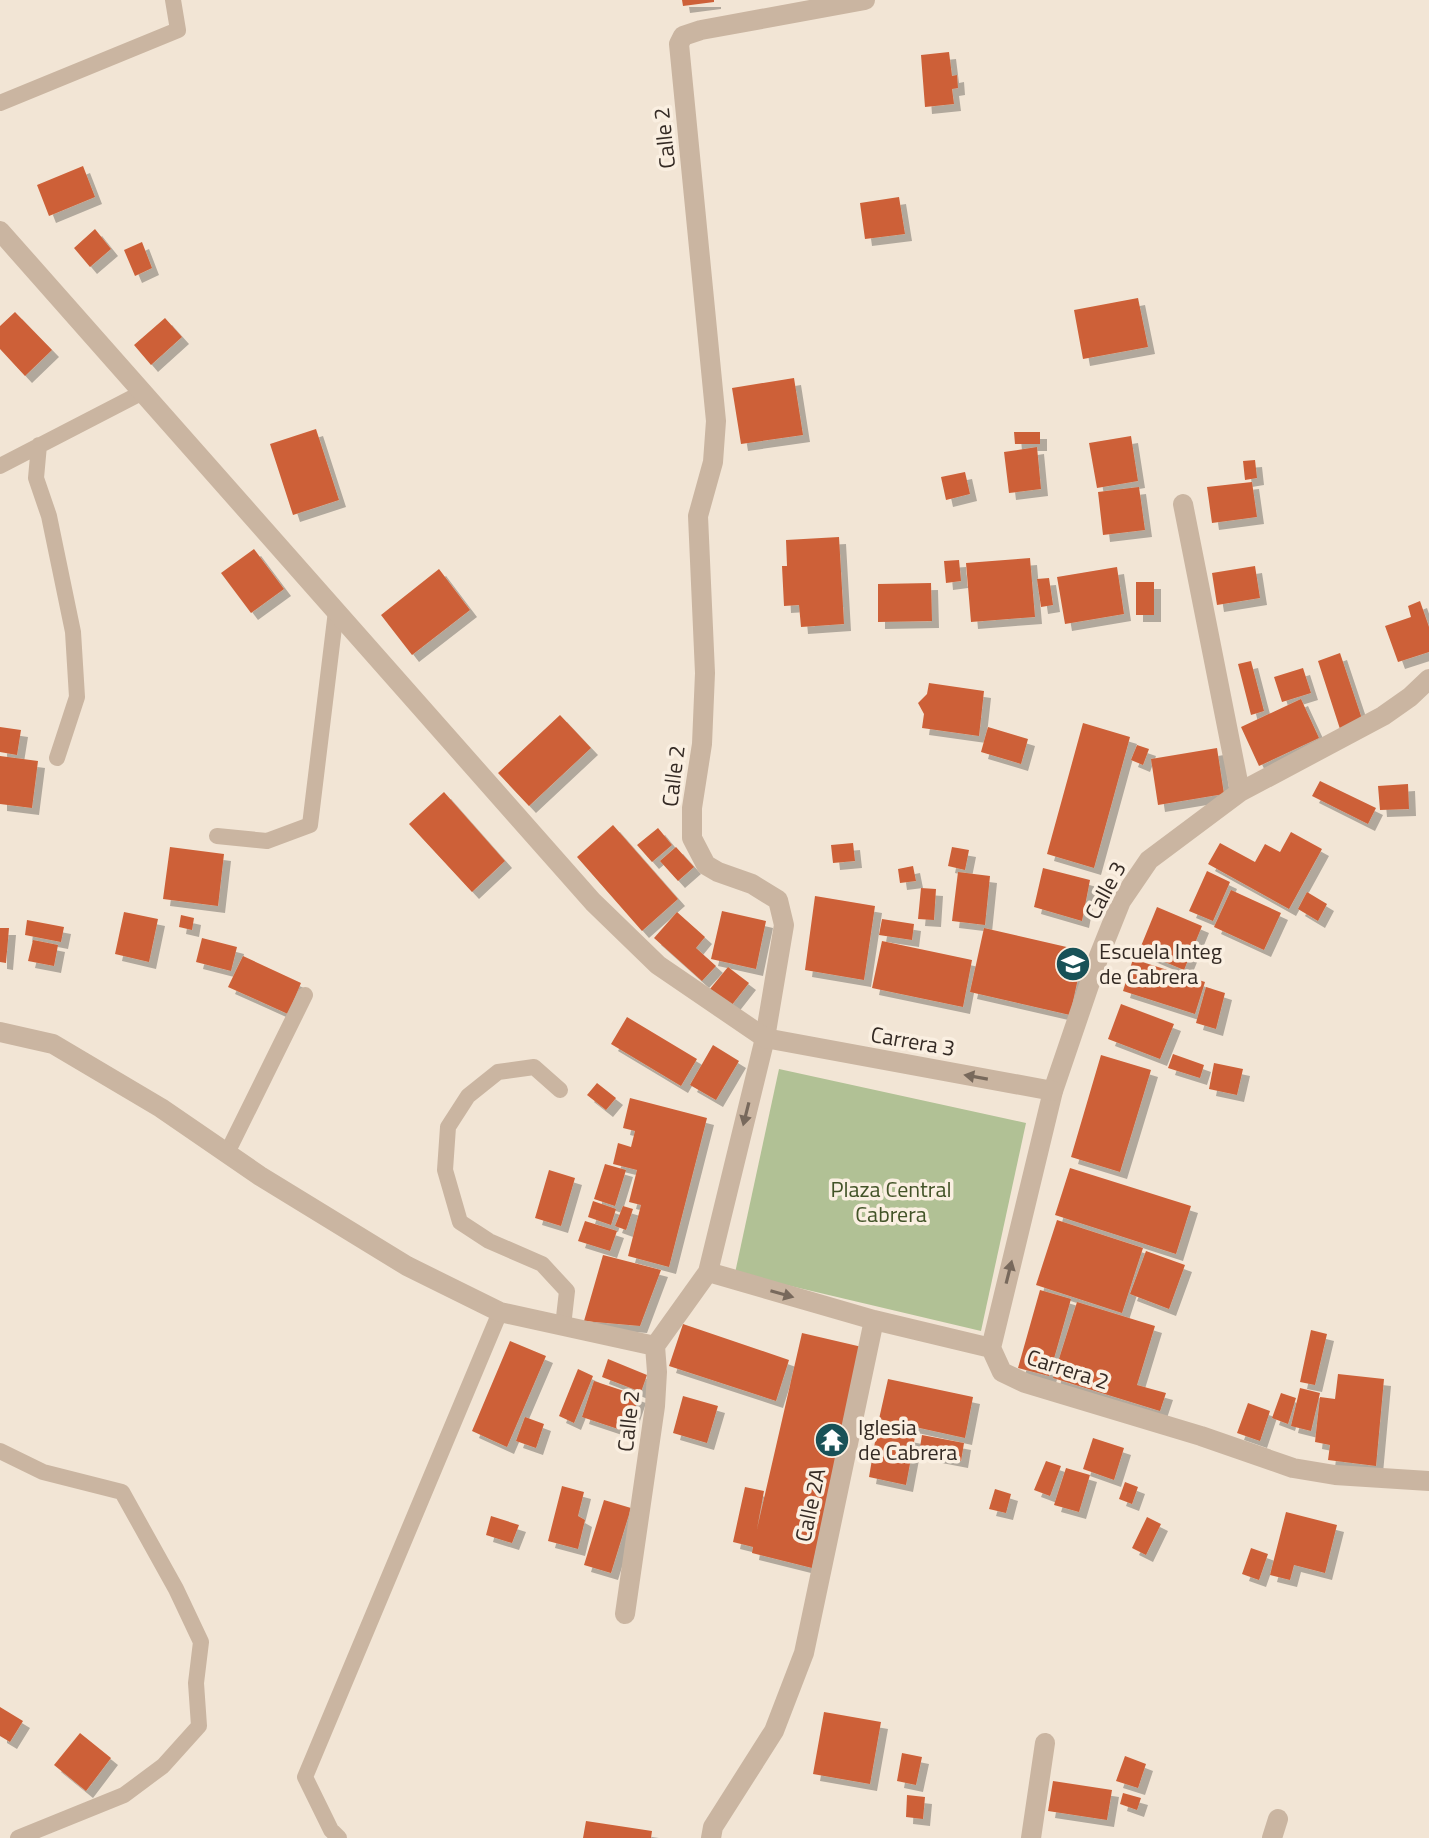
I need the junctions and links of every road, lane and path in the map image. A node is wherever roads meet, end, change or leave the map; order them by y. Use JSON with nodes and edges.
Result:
{"nodes":[{"id":1,"x":173,"y":0,"type":"edge"},
{"id":2,"x":865,"y":0,"type":"edge"},
{"id":3,"x":0,"y":103,"type":"edge"},
{"id":4,"x":0,"y":231,"type":"edge"},
{"id":5,"x":143,"y":392,"type":"junction"},
{"id":6,"x":39,"y":445,"type":"junction"},
{"id":7,"x":0,"y":466,"type":"edge"},
{"id":8,"x":1183,"y":504,"type":"dead end"},
{"id":9,"x":336,"y":611,"type":"junction"},
{"id":10,"x":1429,"y":679,"type":"edge"},
{"id":11,"x":57,"y":758,"type":"dead end"},
{"id":12,"x":1240,"y":792,"type":"junction"},
{"id":13,"x":217,"y":836,"type":"dead end"},
{"id":14,"x":305,"y":995,"type":"dead end"},
{"id":15,"x":0,"y":1032,"type":"edge"},
{"id":16,"x":765,"y":1038,"type":"junction"},
{"id":17,"x":560,"y":1090,"type":"dead end"},
{"id":18,"x":1053,"y":1091,"type":"junction"},
{"id":19,"x":227,"y":1153,"type":"junction"},
{"id":20,"x":708,"y":1272,"type":"junction"},
{"id":21,"x":500,"y":1312,"type":"junction"},
{"id":22,"x":874,"y":1320,"type":"junction"},
{"id":23,"x":563,"y":1326,"type":"junction"},
{"id":24,"x":655,"y":1346,"type":"junction"},
{"id":25,"x":991,"y":1348,"type":"junction"},
{"id":26,"x":0,"y":1451,"type":"edge"},
{"id":27,"x":1429,"y":1481,"type":"edge"},
{"id":28,"x":625,"y":1614,"type":"dead end"},
{"id":29,"x":1045,"y":1743,"type":"dead end"},
{"id":30,"x":18,"y":1838,"type":"edge"},
{"id":31,"x":339,"y":1838,"type":"edge"},
{"id":32,"x":711,"y":1838,"type":"edge"},
{"id":33,"x":1031,"y":1838,"type":"edge"}],
"edges":[{"from":1,"to":3,"type":"lane"},
{"from":2,"to":16,"type":"street","name":"Calle 2"},
{"from":4,"to":5,"type":"street"},
{"from":5,"to":6,"type":"lane"},
{"from":5,"to":9,"type":"street"},
{"from":6,"to":7,"type":"lane"},
{"from":6,"to":11,"type":"lane"},
{"from":8,"to":12,"type":"street"},
{"from":9,"to":13,"type":"lane"},
{"from":9,"to":16,"type":"street"},
{"from":10,"to":12,"type":"street","name":"Calle 3"},
{"from":12,"to":18,"type":"street","name":"Calle 3"},
{"from":14,"to":19,"type":"lane"},
{"from":15,"to":19,"type":"street"},
{"from":18,"to":16,"type":"street","name":"Carrera 3","one_way":true},
{"from":16,"to":20,"type":"street","name":"Calle 2","one_way":true},
{"from":17,"to":23,"type":"lane"},
{"from":25,"to":18,"type":"street","name":"Calle 3","one_way":true},
{"from":19,"to":21,"type":"street"},
{"from":20,"to":22,"type":"street","one_way":true},
{"from":20,"to":24,"type":"street","name":"Calle 2"},
{"from":21,"to":23,"type":"street"},
{"from":21,"to":31,"type":"lane"},
{"from":22,"to":25,"type":"street"},
{"from":22,"to":32,"type":"street","name":"Calle 2A"},
{"from":23,"to":24,"type":"street"},
{"from":24,"to":28,"type":"street","name":"Calle 2"},
{"from":25,"to":27,"type":"street","name":"Carrera 2"},
{"from":26,"to":30,"type":"lane"},
{"from":29,"to":33,"type":"street"}]}
